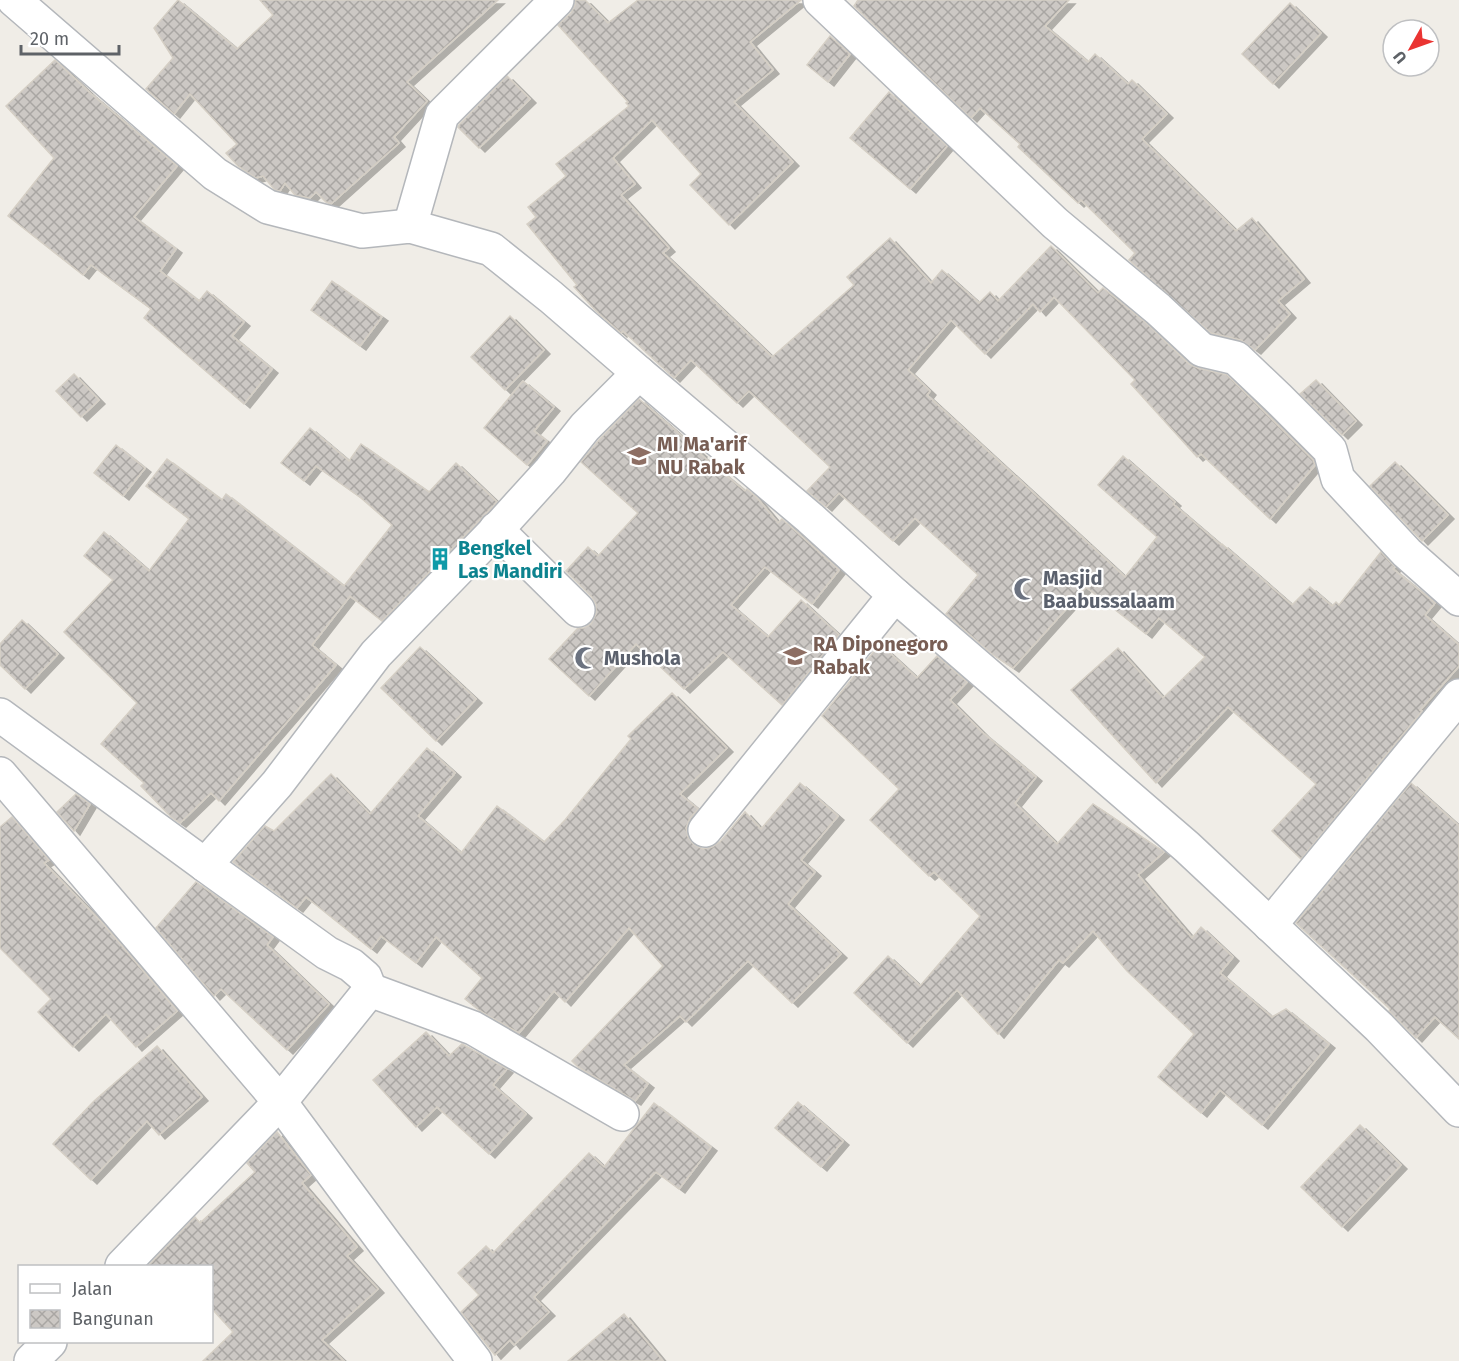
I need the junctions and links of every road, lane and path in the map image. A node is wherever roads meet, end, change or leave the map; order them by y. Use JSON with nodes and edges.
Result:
{"nodes":[{"id":1,"x":14,"y":0,"type":"edge"},
{"id":2,"x":557,"y":0,"type":"edge"},
{"id":3,"x":820,"y":0,"type":"edge"},
{"id":4,"x":410,"y":226,"type":"junction"},
{"id":5,"x":639,"y":373,"type":"junction"},
{"id":6,"x":496,"y":529,"type":"junction"},
{"id":7,"x":895,"y":595,"type":"junction"},
{"id":8,"x":1459,"y":599,"type":"edge"},
{"id":9,"x":578,"y":610,"type":"dead end"},
{"id":10,"x":1459,"y":696,"type":"edge"},
{"id":11,"x":0,"y":715,"type":"edge"},
{"id":12,"x":0,"y":774,"type":"edge"},
{"id":13,"x":705,"y":830,"type":"dead end"},
{"id":14,"x":205,"y":865,"type":"junction"},
{"id":15,"x":1270,"y":925,"type":"junction"},
{"id":16,"x":370,"y":990,"type":"junction"},
{"id":17,"x":280,"y":1102,"type":"junction"},
{"id":18,"x":1459,"y":1110,"type":"edge"},
{"id":19,"x":622,"y":1114,"type":"dead end"},
{"id":20,"x":123,"y":1265,"type":"edge"},
{"id":21,"x":48,"y":1343,"type":"edge"},
{"id":22,"x":31,"y":1361,"type":"edge"},
{"id":23,"x":475,"y":1361,"type":"edge"}],
"edges":[{"from":1,"to":4,"type":"street"},
{"from":2,"to":4,"type":"street"},
{"from":3,"to":8,"type":"street"},
{"from":4,"to":5,"type":"street"},
{"from":5,"to":6,"type":"street"},
{"from":5,"to":7,"type":"street"},
{"from":6,"to":9,"type":"street"},
{"from":6,"to":14,"type":"street"},
{"from":7,"to":13,"type":"street"},
{"from":7,"to":15,"type":"street"},
{"from":10,"to":15,"type":"street"},
{"from":11,"to":14,"type":"street"},
{"from":12,"to":17,"type":"street"},
{"from":14,"to":16,"type":"street"},
{"from":15,"to":18,"type":"street"},
{"from":16,"to":17,"type":"street"},
{"from":16,"to":19,"type":"street"},
{"from":17,"to":20,"type":"street"},
{"from":17,"to":23,"type":"street"},
{"from":21,"to":22,"type":"street"}]}
